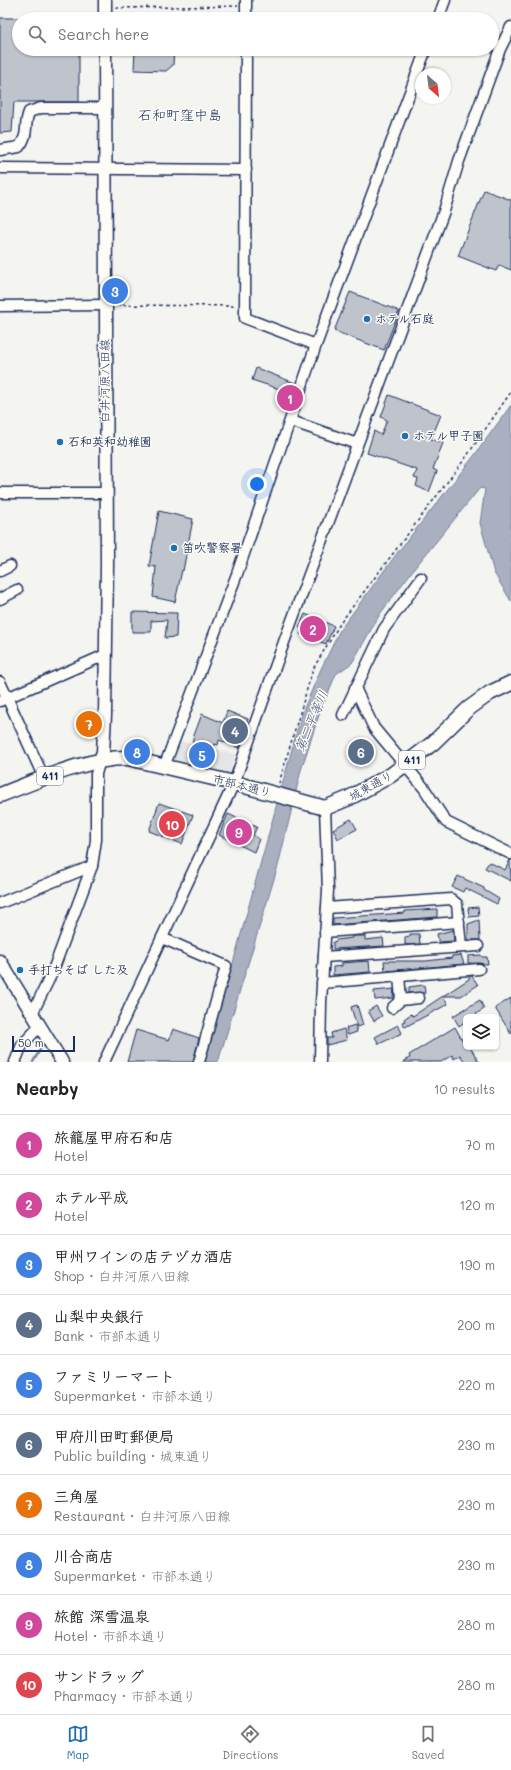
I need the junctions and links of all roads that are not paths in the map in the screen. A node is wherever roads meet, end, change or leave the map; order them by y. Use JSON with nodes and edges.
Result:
{"nodes":[{"id":1,"x":445,"y":0,"type":"edge"},
{"id":2,"x":441,"y":12,"type":"edge"},
{"id":3,"x":511,"y":27,"type":"edge"},
{"id":4,"x":499,"y":51,"type":"edge"},
{"id":5,"x":105,"y":56,"type":"edge"},
{"id":6,"x":246,"y":56,"type":"edge"},
{"id":7,"x":423,"y":56,"type":"edge"},
{"id":8,"x":497,"y":56,"type":"edge"},
{"id":9,"x":105,"y":108,"type":"junction"},
{"id":10,"x":0,"y":150,"type":"edge"},
{"id":11,"x":0,"y":168,"type":"edge"},
{"id":12,"x":105,"y":169,"type":"junction"},
{"id":13,"x":246,"y":170,"type":"junction"},
{"id":14,"x":105,"y":305,"type":"junction"},
{"id":15,"x":0,"y":306,"type":"edge"},
{"id":16,"x":316,"y":345,"type":"junction"},
{"id":17,"x":291,"y":421,"type":"junction"},
{"id":18,"x":357,"y":444,"type":"junction"},
{"id":19,"x":0,"y":493,"type":"edge"},
{"id":20,"x":105,"y":493,"type":"junction"},
{"id":21,"x":10,"y":566,"type":"dead end"},
{"id":22,"x":0,"y":571,"type":"edge"},
{"id":23,"x":421,"y":578,"type":"dead end"},
{"id":24,"x":17,"y":590,"type":"dead end"},
{"id":25,"x":0,"y":600,"type":"edge"},
{"id":26,"x":105,"y":655,"type":"junction"},
{"id":27,"x":0,"y":682,"type":"edge"},
{"id":28,"x":511,"y":683,"type":"edge"},
{"id":29,"x":355,"y":688,"type":"junction"},
{"id":30,"x":4,"y":700,"type":"edge"},
{"id":31,"x":343,"y":715,"type":"dead end"},
{"id":32,"x":100,"y":760,"type":"junction"},
{"id":33,"x":405,"y":766,"type":"junction"},
{"id":34,"x":164,"y":767,"type":"junction"},
{"id":35,"x":44,"y":778,"type":"junction"},
{"id":36,"x":234,"y":784,"type":"junction"},
{"id":37,"x":0,"y":795,"type":"edge"},
{"id":38,"x":325,"y":808,"type":"junction"},
{"id":39,"x":511,"y":854,"type":"edge"},
{"id":40,"x":92,"y":866,"type":"junction"},
{"id":41,"x":0,"y":903,"type":"edge"},
{"id":42,"x":327,"y":908,"type":"junction"},
{"id":43,"x":459,"y":922,"type":"junction"},
{"id":44,"x":325,"y":932,"type":"junction"},
{"id":45,"x":162,"y":938,"type":"junction"},
{"id":46,"x":478,"y":946,"type":"dead end"},
{"id":47,"x":461,"y":947,"type":"junction"},
{"id":48,"x":324,"y":957,"type":"junction"},
{"id":49,"x":0,"y":961,"type":"edge"},
{"id":50,"x":479,"y":970,"type":"dead end"},
{"id":51,"x":399,"y":976,"type":"junction"},
{"id":52,"x":322,"y":983,"type":"junction"},
{"id":53,"x":419,"y":998,"type":"dead end"},
{"id":54,"x":401,"y":1000,"type":"junction"},
{"id":55,"x":392,"y":1008,"type":"dead end"},
{"id":56,"x":32,"y":1014,"type":"junction"},
{"id":57,"x":39,"y":1027,"type":"junction"},
{"id":58,"x":15,"y":1062,"type":"edge"},
{"id":59,"x":62,"y":1062,"type":"edge"},
{"id":60,"x":104,"y":1062,"type":"edge"},
{"id":61,"x":198,"y":1062,"type":"edge"},
{"id":62,"x":320,"y":1062,"type":"edge"}],
"edges":[{"from":1,"to":2,"type":"street"},
{"from":3,"to":4,"type":"street"},
{"from":5,"to":9,"type":"main road","name":"白井河原八田線"},
{"from":6,"to":13,"type":"street"},
{"from":7,"to":16,"type":"street"},
{"from":8,"to":18,"type":"street"},
{"from":9,"to":10,"type":"street"},
{"from":9,"to":12,"type":"main road","name":"白井河原八田線"},
{"from":11,"to":12,"type":"street"},
{"from":12,"to":13,"type":"street"},
{"from":12,"to":14,"type":"main road","name":"白井河原八田線"},
{"from":13,"to":16,"type":"street"},
{"from":14,"to":15,"type":"street"},
{"from":14,"to":20,"type":"main road","name":"白井河原八田線"},
{"from":16,"to":17,"type":"street"},
{"from":17,"to":18,"type":"street"},
{"from":17,"to":34,"type":"street"},
{"from":18,"to":36,"type":"street"},
{"from":19,"to":20,"type":"street"},
{"from":20,"to":26,"type":"main road","name":"白井河原八田線"},
{"from":21,"to":22,"type":"street"},
{"from":23,"to":29,"type":"street"},
{"from":24,"to":25,"type":"street"},
{"from":26,"to":30,"type":"street"},
{"from":26,"to":32,"type":"main road","name":"白井河原八田線"},
{"from":27,"to":30,"type":"street"},
{"from":28,"to":33,"type":"highway","name":"城東通り","number":"411"},
{"from":29,"to":31,"type":"street"},
{"from":29,"to":33,"type":"street"},
{"from":30,"to":35,"type":"street"},
{"from":32,"to":34,"type":"highway","name":"市部本通り","number":"411"},
{"from":32,"to":35,"type":"highway","name":"市部本通り","number":"411"},
{"from":32,"to":40,"type":"street"},
{"from":33,"to":38,"type":"highway","name":"城東通り","number":"411"},
{"from":33,"to":39,"type":"street"},
{"from":34,"to":36,"type":"highway","name":"市部本通り","number":"411"},
{"from":35,"to":37,"type":"highway","name":"市部本通り","number":"411"},
{"from":36,"to":38,"type":"highway","name":"市部本通り","number":"411"},
{"from":36,"to":45,"type":"street"},
{"from":38,"to":42,"type":"street"},
{"from":40,"to":41,"type":"street"},
{"from":40,"to":56,"type":"street"},
{"from":42,"to":43,"type":"street"},
{"from":42,"to":44,"type":"street"},
{"from":43,"to":44,"type":"street"},
{"from":43,"to":47,"type":"street"},
{"from":44,"to":48,"type":"street"},
{"from":45,"to":60,"type":"street"},
{"from":45,"to":61,"type":"street"},
{"from":46,"to":47,"type":"street"},
{"from":47,"to":48,"type":"street"},
{"from":48,"to":52,"type":"street"},
{"from":49,"to":56,"type":"main road"},
{"from":50,"to":51,"type":"street"},
{"from":51,"to":52,"type":"street"},
{"from":51,"to":54,"type":"street"},
{"from":52,"to":62,"type":"street"},
{"from":53,"to":54,"type":"street"},
{"from":54,"to":55,"type":"street"},
{"from":56,"to":57,"type":"main road"},
{"from":57,"to":58,"type":"street"},
{"from":57,"to":59,"type":"main road"}]}
